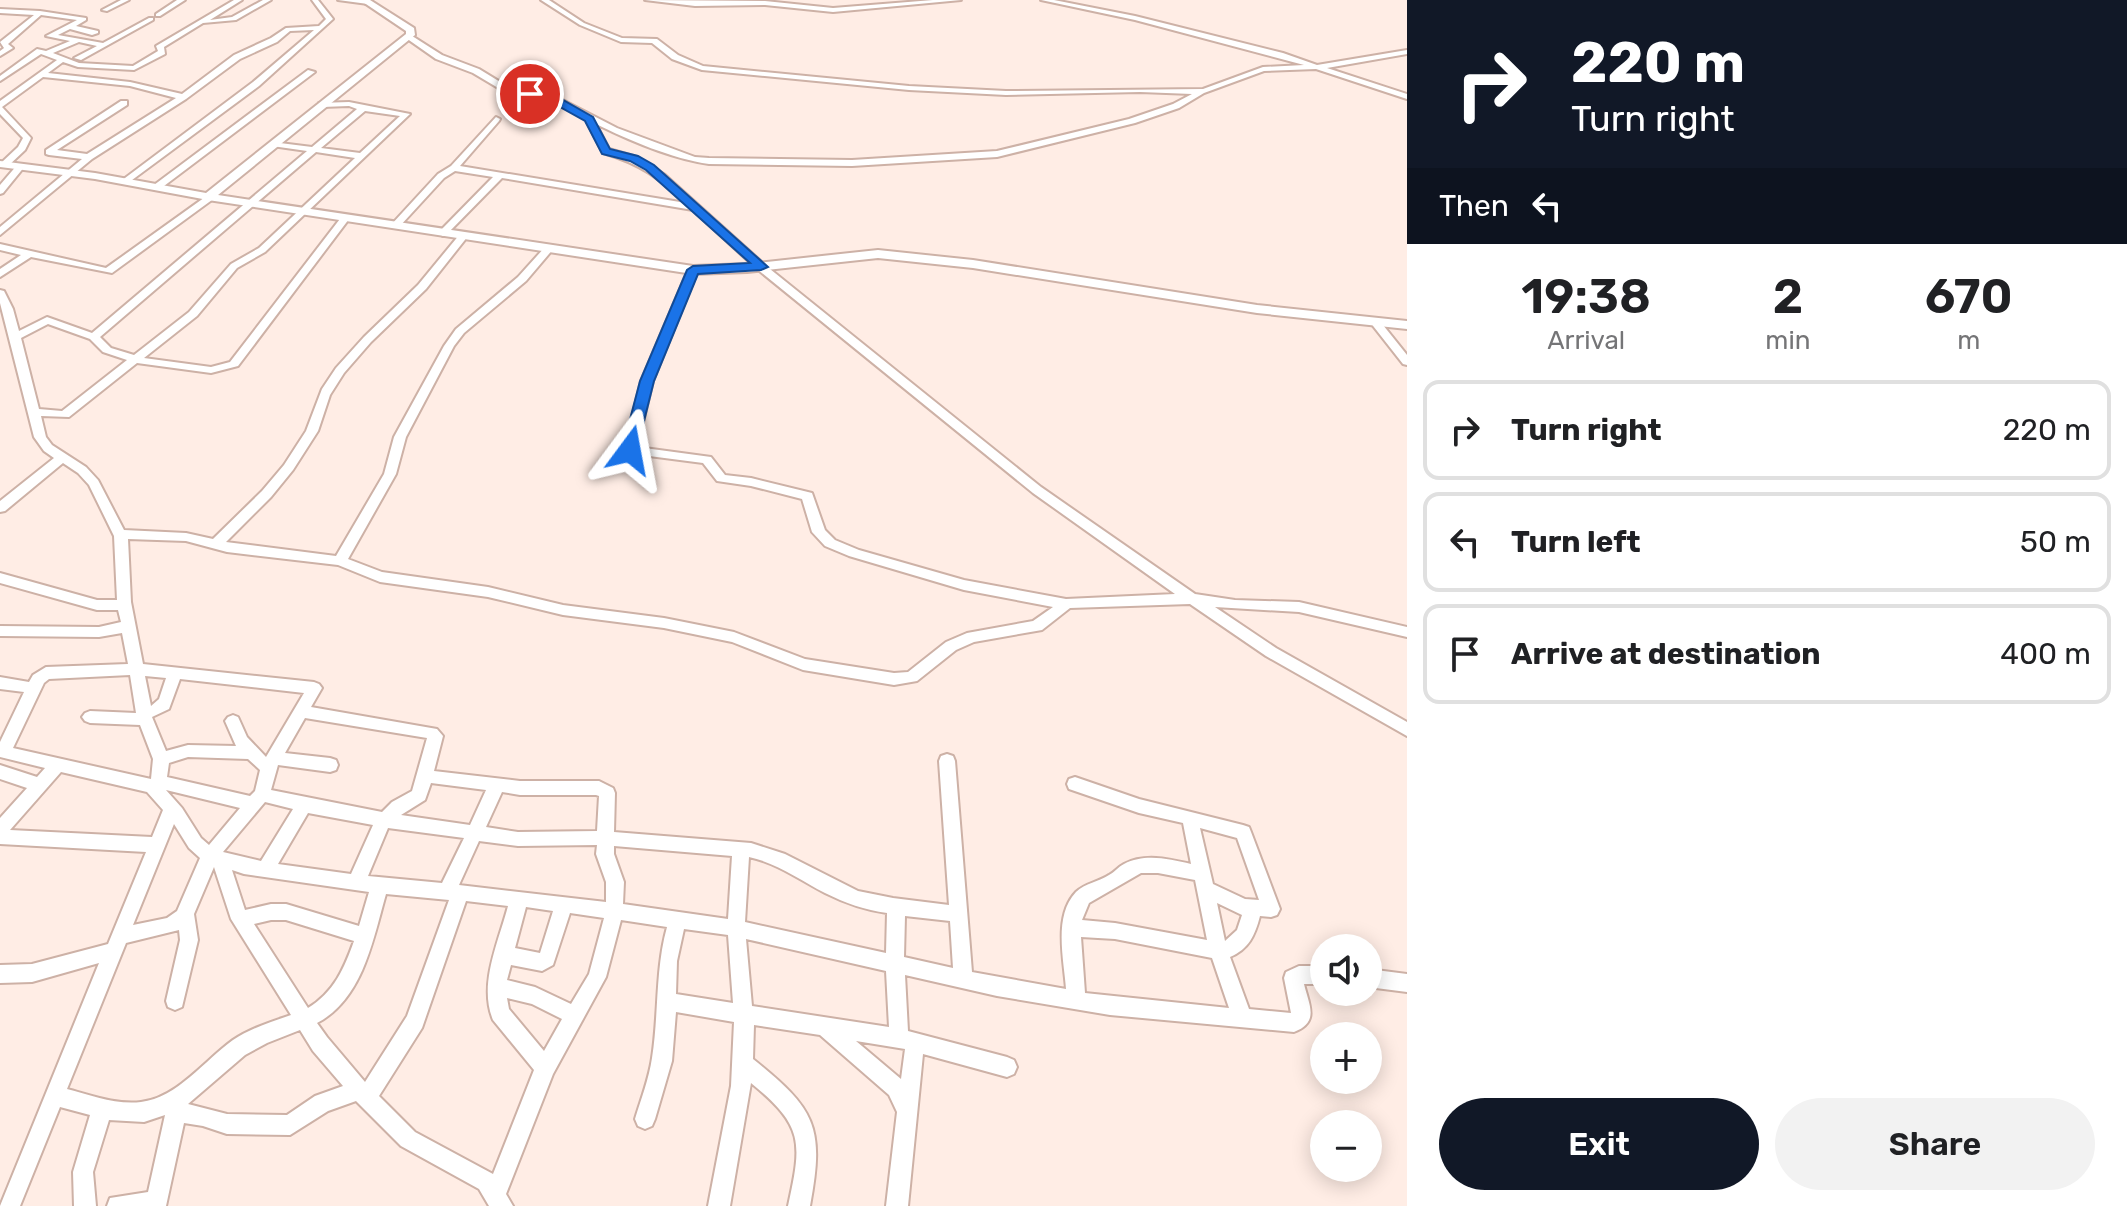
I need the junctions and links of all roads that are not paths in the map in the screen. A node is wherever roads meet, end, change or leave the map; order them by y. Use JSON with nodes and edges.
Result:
{"nodes":[{"id":1,"x":126,"y":0,"type":"edge"},
{"id":2,"x":182,"y":0,"type":"edge"},
{"id":3,"x":239,"y":0,"type":"edge"},
{"id":4,"x":268,"y":0,"type":"edge"},
{"id":5,"x":315,"y":0,"type":"edge"},
{"id":6,"x":341,"y":0,"type":"edge"},
{"id":7,"x":544,"y":0,"type":"edge"},
{"id":8,"x":648,"y":0,"type":"edge"},
{"id":9,"x":958,"y":0,"type":"edge"},
{"id":10,"x":1044,"y":0,"type":"edge"},
{"id":11,"x":366,"y":1,"type":"edge"},
{"id":12,"x":105,"y":10,"type":"dead end"},
{"id":13,"x":0,"y":11,"type":"edge"},
{"id":14,"x":40,"y":13,"type":"junction"},
{"id":15,"x":204,"y":22,"type":"junction"},
{"id":16,"x":69,"y":27,"type":"junction"},
{"id":17,"x":319,"y":28,"type":"junction"},
{"id":18,"x":92,"y":33,"type":"dead end"},
{"id":19,"x":409,"y":36,"type":"junction"},
{"id":20,"x":78,"y":40,"type":"junction"},
{"id":21,"x":104,"y":45,"type":"junction"},
{"id":22,"x":47,"y":53,"type":"junction"},
{"id":23,"x":1406,"y":53,"type":"edge"},
{"id":24,"x":0,"y":54,"type":"edge"},
{"id":25,"x":32,"y":56,"type":"junction"},
{"id":26,"x":78,"y":58,"type":"dead end"},
{"id":27,"x":62,"y":59,"type":"junction"},
{"id":28,"x":1319,"y":67,"type":"junction"},
{"id":29,"x":311,"y":72,"type":"dead end"},
{"id":30,"x":40,"y":74,"type":"junction"},
{"id":31,"x":0,"y":79,"type":"edge"},
{"id":32,"x":1204,"y":91,"type":"junction"},
{"id":33,"x":183,"y":97,"type":"junction"},
{"id":34,"x":1407,"y":97,"type":"edge"},
{"id":35,"x":124,"y":103,"type":"dead end"},
{"id":36,"x":322,"y":105,"type":"junction"},
{"id":37,"x":0,"y":107,"type":"edge"},
{"id":38,"x":363,"y":108,"type":"junction"},
{"id":39,"x":496,"y":119,"type":"dead end"},
{"id":40,"x":589,"y":119,"type":"junction"},
{"id":41,"x":275,"y":144,"type":"junction"},
{"id":42,"x":315,"y":149,"type":"junction"},
{"id":43,"x":361,"y":156,"type":"junction"},
{"id":44,"x":89,"y":157,"type":"junction"},
{"id":45,"x":2,"y":164,"type":"edge"},
{"id":46,"x":21,"y":166,"type":"junction"},
{"id":47,"x":454,"y":168,"type":"junction"},
{"id":48,"x":69,"y":173,"type":"junction"},
{"id":49,"x":501,"y":174,"type":"junction"},
{"id":50,"x":125,"y":181,"type":"junction"},
{"id":51,"x":157,"y":187,"type":"junction"},
{"id":52,"x":0,"y":191,"type":"edge"},
{"id":53,"x":210,"y":197,"type":"junction"},
{"id":54,"x":251,"y":203,"type":"junction"},
{"id":55,"x":697,"y":208,"type":"junction"},
{"id":56,"x":300,"y":211,"type":"junction"},
{"id":57,"x":346,"y":217,"type":"junction"},
{"id":58,"x":396,"y":225,"type":"junction"},
{"id":59,"x":0,"y":232,"type":"edge"},
{"id":60,"x":443,"y":233,"type":"junction"},
{"id":61,"x":463,"y":236,"type":"junction"},
{"id":62,"x":0,"y":247,"type":"edge"},
{"id":63,"x":549,"y":248,"type":"junction"},
{"id":64,"x":29,"y":254,"type":"junction"},
{"id":65,"x":761,"y":267,"type":"junction"},
{"id":66,"x":693,"y":270,"type":"junction"},
{"id":67,"x":0,"y":274,"type":"edge"},
{"id":68,"x":0,"y":293,"type":"edge"},
{"id":69,"x":1375,"y":322,"type":"junction"},
{"id":70,"x":1407,"y":325,"type":"edge"},
{"id":71,"x":15,"y":337,"type":"junction"},
{"id":72,"x":94,"y":337,"type":"junction"},
{"id":73,"x":137,"y":360,"type":"junction"},
{"id":74,"x":1407,"y":362,"type":"edge"},
{"id":75,"x":34,"y":412,"type":"junction"},
{"id":76,"x":63,"y":457,"type":"junction"},
{"id":77,"x":0,"y":508,"type":"edge"},
{"id":78,"x":120,"y":534,"type":"junction"},
{"id":79,"x":216,"y":544,"type":"junction"},
{"id":80,"x":340,"y":561,"type":"junction"},
{"id":81,"x":0,"y":578,"type":"edge"},
{"id":82,"x":1193,"y":599,"type":"junction"},
{"id":83,"x":1066,"y":604,"type":"junction"},
{"id":84,"x":125,"y":605,"type":"junction"},
{"id":85,"x":129,"y":626,"type":"junction"},
{"id":86,"x":0,"y":631,"type":"edge"},
{"id":87,"x":1407,"y":632,"type":"edge"},
{"id":88,"x":136,"y":669,"type":"junction"},
{"id":89,"x":175,"y":674,"type":"junction"},
{"id":90,"x":0,"y":683,"type":"edge"},
{"id":91,"x":34,"y":688,"type":"junction"},
{"id":92,"x":302,"y":711,"type":"junction"},
{"id":93,"x":145,"y":716,"type":"junction"},
{"id":94,"x":90,"y":717,"type":"dead end"},
{"id":95,"x":233,"y":721,"type":"dead end"},
{"id":96,"x":1407,"y":730,"type":"edge"},
{"id":97,"x":1,"y":752,"type":"edge"},
{"id":98,"x":252,"y":753,"type":"junction"},
{"id":99,"x":161,"y":759,"type":"junction"},
{"id":100,"x":947,"y":761,"type":"dead end"},
{"id":101,"x":271,"y":763,"type":"junction"},
{"id":102,"x":58,"y":764,"type":"junction"},
{"id":103,"x":330,"y":765,"type":"dead end"},
{"id":104,"x":0,"y":772,"type":"edge"},
{"id":105,"x":425,"y":776,"type":"junction"},
{"id":106,"x":1075,"y":784,"type":"dead end"},
{"id":107,"x":40,"y":785,"type":"junction"},
{"id":108,"x":497,"y":785,"type":"junction"},
{"id":109,"x":160,"y":787,"type":"junction"},
{"id":110,"x":258,"y":799,"type":"junction"},
{"id":111,"x":304,"y":805,"type":"junction"},
{"id":112,"x":172,"y":809,"type":"junction"},
{"id":113,"x":1190,"y":818,"type":"junction"},
{"id":114,"x":385,"y":820,"type":"junction"},
{"id":115,"x":0,"y":830,"type":"edge"},
{"id":116,"x":477,"y":833,"type":"junction"},
{"id":117,"x":0,"y":837,"type":"edge"},
{"id":118,"x":604,"y":838,"type":"junction"},
{"id":119,"x":158,"y":845,"type":"junction"},
{"id":120,"x":741,"y":850,"type":"junction"},
{"id":121,"x":215,"y":858,"type":"junction"},
{"id":122,"x":266,"y":869,"type":"junction"},
{"id":123,"x":1204,"y":882,"type":"junction"},
{"id":124,"x":356,"y":883,"type":"junction"},
{"id":125,"x":380,"y":886,"type":"junction"},
{"id":126,"x":454,"y":893,"type":"junction"},
{"id":127,"x":519,"y":899,"type":"junction"},
{"id":128,"x":896,"y":905,"type":"junction"},
{"id":129,"x":563,"y":907,"type":"junction"},
{"id":130,"x":1253,"y":908,"type":"junction"},
{"id":131,"x":185,"y":913,"type":"junction"},
{"id":132,"x":614,"y":913,"type":"junction"},
{"id":133,"x":957,"y":914,"type":"junction"},
{"id":134,"x":241,"y":919,"type":"junction"},
{"id":135,"x":678,"y":920,"type":"junction"},
{"id":136,"x":736,"y":928,"type":"junction"},
{"id":137,"x":1071,"y":928,"type":"junction"},
{"id":138,"x":363,"y":936,"type":"junction"},
{"id":139,"x":116,"y":944,"type":"junction"},
{"id":140,"x":1219,"y":951,"type":"junction"},
{"id":141,"x":505,"y":955,"type":"junction"},
{"id":142,"x":895,"y":962,"type":"junction"},
{"id":143,"x":0,"y":974,"type":"edge"},
{"id":144,"x":1310,"y":975,"type":"edge"},
{"id":145,"x":963,"y":979,"type":"junction"},
{"id":146,"x":1382,"y":980,"type":"edge"},
{"id":147,"x":1407,"y":983,"type":"edge"},
{"id":148,"x":496,"y":986,"type":"junction"},
{"id":149,"x":175,"y":1001,"type":"dead end"},
{"id":150,"x":1076,"y":1001,"type":"junction"},
{"id":151,"x":667,"y":1002,"type":"junction"},
{"id":152,"x":574,"y":1015,"type":"junction"},
{"id":153,"x":743,"y":1016,"type":"junction"},
{"id":154,"x":1242,"y":1018,"type":"junction"},
{"id":155,"x":305,"y":1019,"type":"junction"},
{"id":156,"x":827,"y":1028,"type":"junction"},
{"id":157,"x":907,"y":1040,"type":"junction"},
{"id":158,"x":743,"y":1064,"type":"junction"},
{"id":159,"x":1007,"y":1067,"type":"dead end"},
{"id":160,"x":545,"y":1068,"type":"junction"},
{"id":161,"x":363,"y":1093,"type":"junction"},
{"id":162,"x":54,"y":1095,"type":"junction"},
{"id":163,"x":178,"y":1104,"type":"junction"},
{"id":164,"x":103,"y":1107,"type":"junction"},
{"id":165,"x":907,"y":1110,"type":"junction"},
{"id":166,"x":645,"y":1119,"type":"dead end"},
{"id":167,"x":499,"y":1199,"type":"edge"},
{"id":168,"x":156,"y":1204,"type":"edge"},
{"id":169,"x":9,"y":1206,"type":"edge"},
{"id":170,"x":85,"y":1206,"type":"edge"},
{"id":171,"x":118,"y":1206,"type":"edge"},
{"id":172,"x":719,"y":1206,"type":"edge"},
{"id":173,"x":799,"y":1206,"type":"edge"},
{"id":174,"x":897,"y":1206,"type":"edge"}],
"edges":[{"from":1,"to":12,"type":"street"},
{"from":2,"to":21,"type":"street"},
{"from":3,"to":15,"type":"street"},
{"from":4,"to":15,"type":"street"},
{"from":5,"to":17,"type":"street"},
{"from":6,"to":11,"type":"street"},
{"from":7,"to":32,"type":"street"},
{"from":8,"to":9,"type":"street"},
{"from":10,"to":28,"type":"street"},
{"from":11,"to":19,"type":"street"},
{"from":13,"to":14,"type":"street"},
{"from":14,"to":16,"type":"street"},
{"from":14,"to":24,"type":"street"},
{"from":15,"to":27,"type":"street"},
{"from":16,"to":18,"type":"street"},
{"from":16,"to":20,"type":"street"},
{"from":17,"to":33,"type":"street"},
{"from":17,"to":50,"type":"street"},
{"from":19,"to":36,"type":"street"},
{"from":19,"to":40,"type":"street"},
{"from":20,"to":21,"type":"street"},
{"from":20,"to":22,"type":"street"},
{"from":21,"to":26,"type":"street"},
{"from":22,"to":25,"type":"street"},
{"from":22,"to":27,"type":"street"},
{"from":23,"to":28,"type":"street"},
{"from":24,"to":25,"type":"street"},
{"from":25,"to":31,"type":"street"},
{"from":27,"to":30,"type":"street"},
{"from":28,"to":32,"type":"street"},
{"from":28,"to":34,"type":"street"},
{"from":29,"to":51,"type":"street"},
{"from":30,"to":33,"type":"street"},
{"from":30,"to":37,"type":"street"},
{"from":32,"to":40,"type":"street"},
{"from":33,"to":44,"type":"street"},
{"from":35,"to":44,"type":"street"},
{"from":36,"to":38,"type":"street"},
{"from":36,"to":41,"type":"street"},
{"from":37,"to":45,"type":"street"},
{"from":38,"to":42,"type":"street"},
{"from":38,"to":43,"type":"street"},
{"from":39,"to":47,"type":"street"},
{"from":40,"to":55,"type":"street"},
{"from":41,"to":42,"type":"street"},
{"from":41,"to":53,"type":"street"},
{"from":42,"to":43,"type":"street"},
{"from":42,"to":54,"type":"street"},
{"from":43,"to":56,"type":"street"},
{"from":44,"to":48,"type":"street"},
{"from":45,"to":46,"type":"street"},
{"from":46,"to":48,"type":"street"},
{"from":46,"to":52,"type":"street"},
{"from":47,"to":49,"type":"street"},
{"from":47,"to":58,"type":"street"},
{"from":48,"to":50,"type":"street"},
{"from":48,"to":59,"type":"street"},
{"from":49,"to":55,"type":"street"},
{"from":49,"to":60,"type":"street"},
{"from":50,"to":51,"type":"street"},
{"from":51,"to":53,"type":"street"},
{"from":53,"to":54,"type":"street"},
{"from":53,"to":64,"type":"street"},
{"from":54,"to":56,"type":"street"},
{"from":54,"to":72,"type":"street"},
{"from":55,"to":65,"type":"street"},
{"from":56,"to":57,"type":"street"},
{"from":56,"to":73,"type":"street"},
{"from":57,"to":58,"type":"street"},
{"from":57,"to":73,"type":"street"},
{"from":58,"to":60,"type":"street"},
{"from":60,"to":61,"type":"street"},
{"from":61,"to":63,"type":"street"},
{"from":61,"to":79,"type":"street"},
{"from":62,"to":64,"type":"street"},
{"from":63,"to":66,"type":"street"},
{"from":63,"to":80,"type":"street"},
{"from":64,"to":67,"type":"street"},
{"from":65,"to":66,"type":"street"},
{"from":65,"to":69,"type":"street"},
{"from":65,"to":82,"type":"street"},
{"from":66,"to":83,"type":"street"},
{"from":68,"to":71,"type":"street"},
{"from":69,"to":70,"type":"street"},
{"from":69,"to":74,"type":"street"},
{"from":71,"to":72,"type":"street"},
{"from":71,"to":75,"type":"street"},
{"from":72,"to":73,"type":"street"},
{"from":73,"to":75,"type":"street"},
{"from":75,"to":76,"type":"street"},
{"from":76,"to":77,"type":"street"},
{"from":76,"to":78,"type":"street"},
{"from":78,"to":79,"type":"street"},
{"from":78,"to":84,"type":"street"},
{"from":79,"to":80,"type":"street"},
{"from":80,"to":83,"type":"street"},
{"from":81,"to":84,"type":"street"},
{"from":82,"to":83,"type":"street"},
{"from":82,"to":87,"type":"street"},
{"from":82,"to":96,"type":"street"},
{"from":84,"to":85,"type":"street"},
{"from":85,"to":86,"type":"street"},
{"from":85,"to":88,"type":"street"},
{"from":88,"to":89,"type":"street"},
{"from":88,"to":91,"type":"street"},
{"from":88,"to":93,"type":"street"},
{"from":89,"to":92,"type":"street"},
{"from":89,"to":93,"type":"street"},
{"from":90,"to":91,"type":"street"},
{"from":91,"to":97,"type":"street"},
{"from":92,"to":101,"type":"street"},
{"from":92,"to":105,"type":"street"},
{"from":93,"to":94,"type":"street"},
{"from":93,"to":99,"type":"street"},
{"from":95,"to":98,"type":"street"},
{"from":97,"to":102,"type":"street"},
{"from":98,"to":99,"type":"street"},
{"from":98,"to":101,"type":"street"},
{"from":99,"to":109,"type":"street"},
{"from":100,"to":133,"type":"street"},
{"from":101,"to":103,"type":"street"},
{"from":101,"to":110,"type":"street"},
{"from":102,"to":107,"type":"street"},
{"from":102,"to":109,"type":"street"},
{"from":104,"to":107,"type":"street"},
{"from":105,"to":108,"type":"street"},
{"from":105,"to":114,"type":"street"},
{"from":106,"to":113,"type":"street"},
{"from":107,"to":115,"type":"street"},
{"from":108,"to":116,"type":"street"},
{"from":108,"to":118,"type":"street"},
{"from":109,"to":110,"type":"street"},
{"from":109,"to":112,"type":"street"},
{"from":110,"to":111,"type":"street"},
{"from":110,"to":121,"type":"street"},
{"from":111,"to":114,"type":"street"},
{"from":111,"to":122,"type":"street"},
{"from":112,"to":119,"type":"street"},
{"from":112,"to":121,"type":"street"},
{"from":113,"to":123,"type":"street"},
{"from":113,"to":130,"type":"street"},
{"from":114,"to":116,"type":"street"},
{"from":114,"to":124,"type":"street"},
{"from":116,"to":118,"type":"street"},
{"from":116,"to":126,"type":"street"},
{"from":117,"to":119,"type":"street"},
{"from":118,"to":120,"type":"street"},
{"from":118,"to":132,"type":"street"},
{"from":119,"to":139,"type":"street"},
{"from":120,"to":128,"type":"street"},
{"from":120,"to":136,"type":"street"},
{"from":121,"to":122,"type":"street"},
{"from":121,"to":131,"type":"street"},
{"from":121,"to":134,"type":"street"},
{"from":122,"to":124,"type":"street"},
{"from":123,"to":130,"type":"street"},
{"from":123,"to":137,"type":"street"},
{"from":123,"to":140,"type":"street"},
{"from":124,"to":125,"type":"street"},
{"from":125,"to":126,"type":"street"},
{"from":125,"to":138,"type":"street"},
{"from":126,"to":127,"type":"street"},
{"from":126,"to":161,"type":"street"},
{"from":127,"to":129,"type":"street"},
{"from":127,"to":141,"type":"street"},
{"from":128,"to":133,"type":"street"},
{"from":128,"to":142,"type":"street"},
{"from":129,"to":132,"type":"street"},
{"from":129,"to":141,"type":"street"},
{"from":130,"to":140,"type":"street"},
{"from":131,"to":139,"type":"street"},
{"from":131,"to":149,"type":"street"},
{"from":132,"to":135,"type":"street"},
{"from":132,"to":152,"type":"street"},
{"from":133,"to":145,"type":"street"},
{"from":134,"to":138,"type":"street"},
{"from":134,"to":155,"type":"street"},
{"from":135,"to":136,"type":"street"},
{"from":135,"to":151,"type":"street"},
{"from":136,"to":142,"type":"street"},
{"from":136,"to":153,"type":"street"},
{"from":137,"to":140,"type":"street"},
{"from":137,"to":150,"type":"street"},
{"from":138,"to":155,"type":"street"},
{"from":139,"to":143,"type":"street"},
{"from":139,"to":162,"type":"street"},
{"from":140,"to":154,"type":"street"},
{"from":141,"to":148,"type":"street"},
{"from":142,"to":145,"type":"street"},
{"from":142,"to":157,"type":"street"},
{"from":144,"to":154,"type":"street"},
{"from":145,"to":150,"type":"street"},
{"from":146,"to":147,"type":"street"},
{"from":148,"to":152,"type":"street"},
{"from":148,"to":160,"type":"street"},
{"from":150,"to":154,"type":"street"},
{"from":151,"to":153,"type":"street"},
{"from":151,"to":166,"type":"street"},
{"from":152,"to":160,"type":"street"},
{"from":153,"to":156,"type":"street"},
{"from":153,"to":158,"type":"street"},
{"from":155,"to":161,"type":"street"},
{"from":155,"to":163,"type":"street"},
{"from":156,"to":157,"type":"street"},
{"from":156,"to":165,"type":"street"},
{"from":157,"to":159,"type":"street"},
{"from":157,"to":165,"type":"street"},
{"from":158,"to":172,"type":"street"},
{"from":158,"to":173,"type":"street"},
{"from":160,"to":167,"type":"street"},
{"from":161,"to":163,"type":"street"},
{"from":161,"to":167,"type":"street"},
{"from":162,"to":164,"type":"street"},
{"from":162,"to":169,"type":"street"},
{"from":163,"to":164,"type":"street"},
{"from":163,"to":168,"type":"street"},
{"from":164,"to":170,"type":"street"},
{"from":165,"to":174,"type":"street"},
{"from":168,"to":171,"type":"street"}]}
